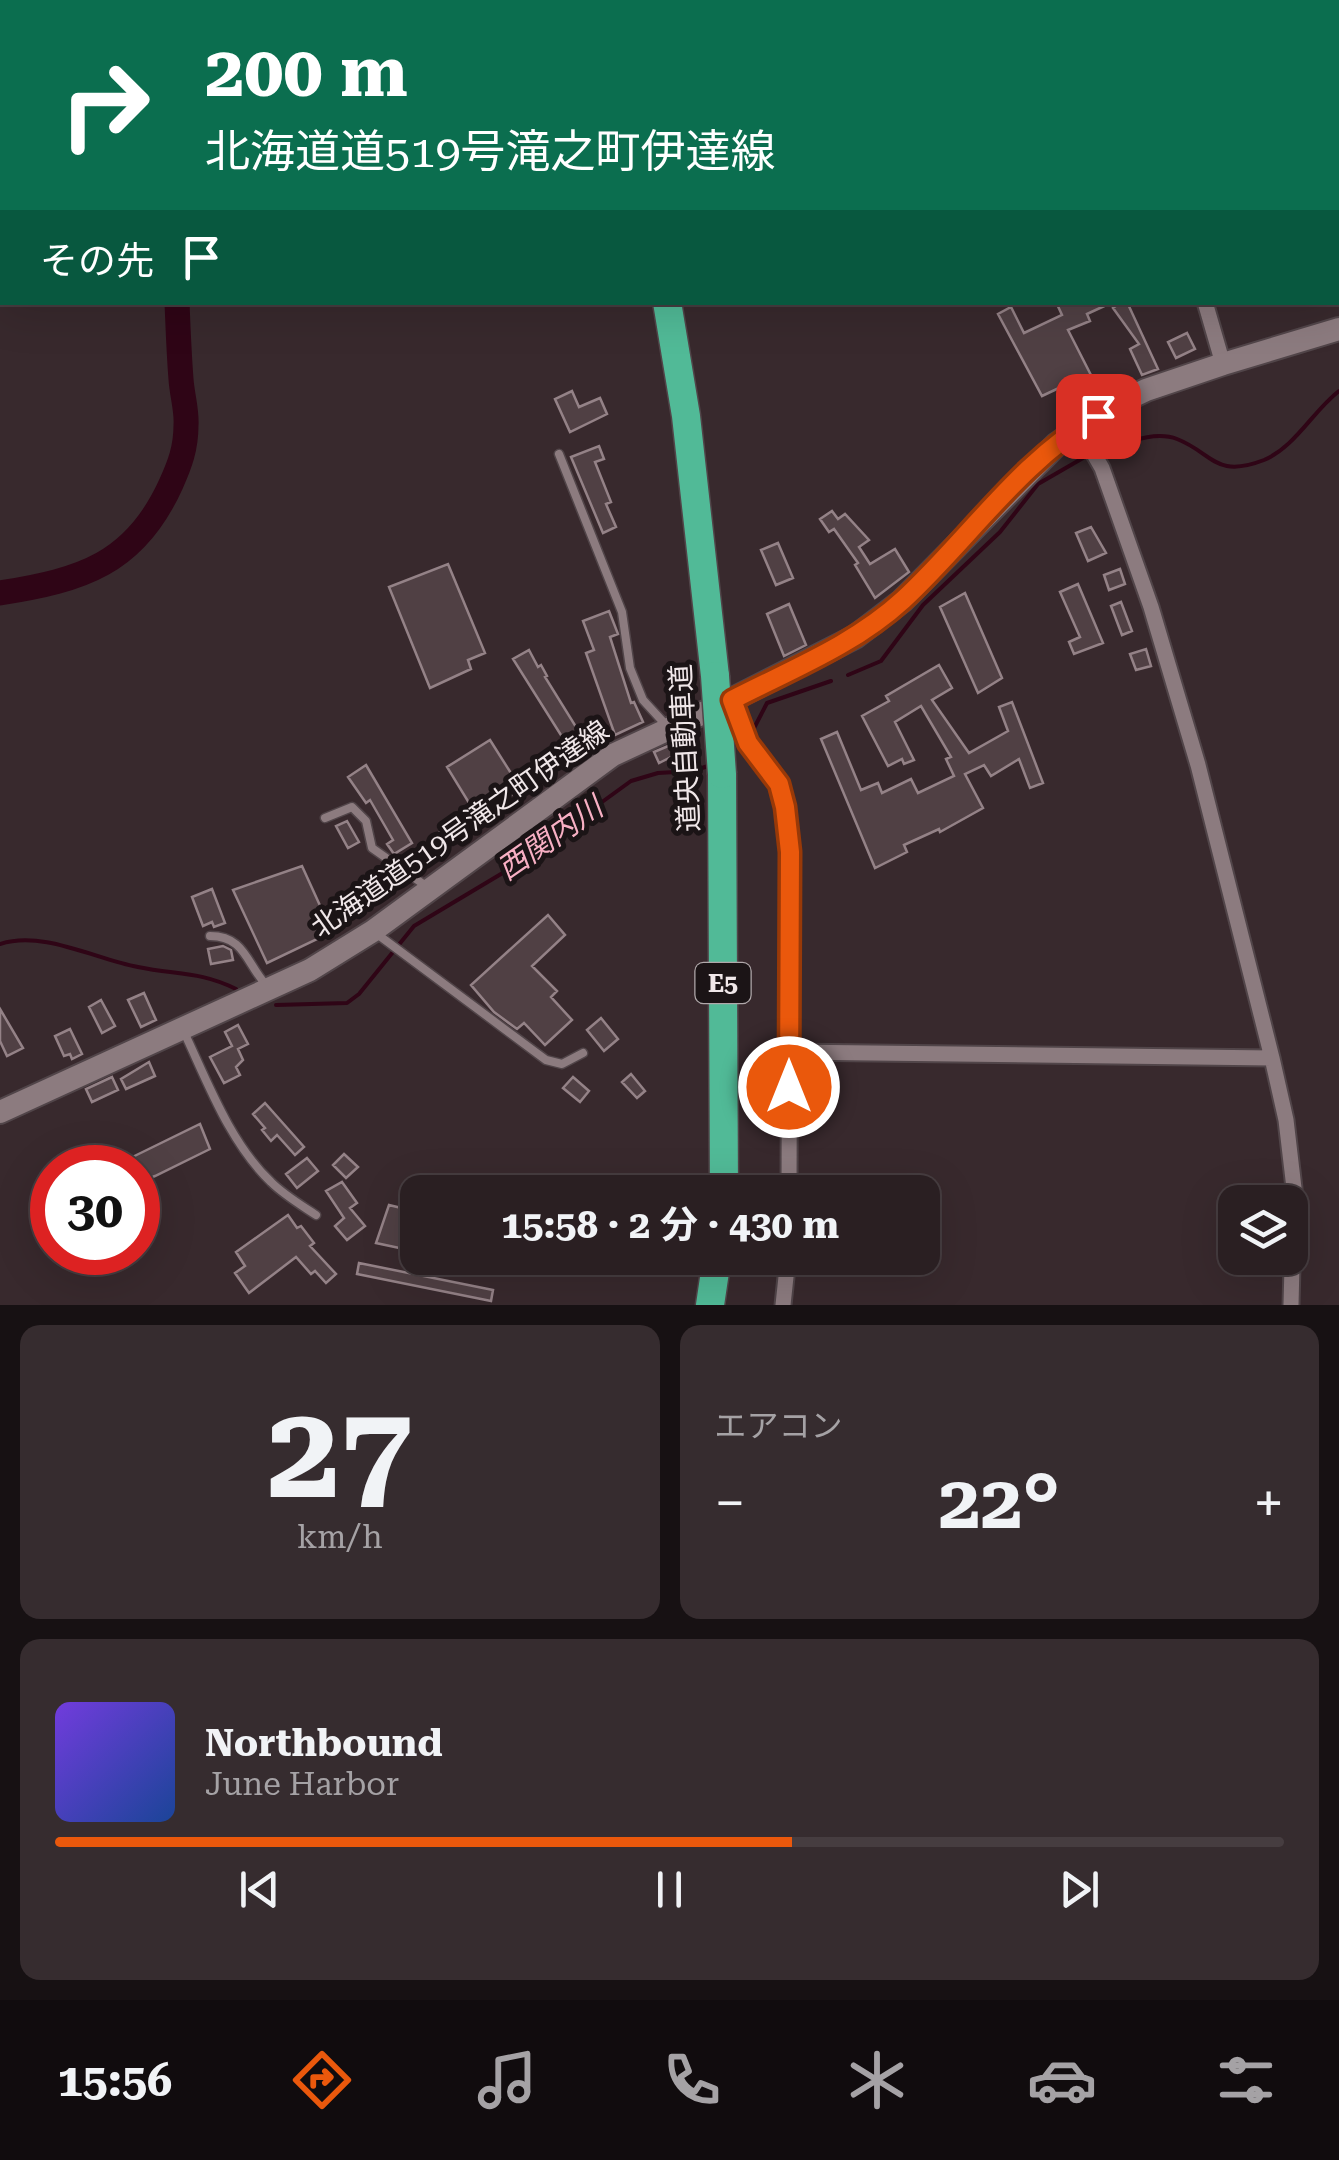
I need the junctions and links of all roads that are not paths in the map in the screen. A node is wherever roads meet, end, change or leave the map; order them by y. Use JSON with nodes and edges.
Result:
{"nodes":[{"id":1,"x":668,"y":305,"type":"edge"},
{"id":2,"x":1205,"y":305,"type":"edge"},
{"id":3,"x":1339,"y":329,"type":"edge"},
{"id":4,"x":1222,"y":364,"type":"junction"},
{"id":5,"x":1078,"y":427,"type":"junction"},
{"id":6,"x":559,"y":454,"type":"dead end"},
{"id":7,"x":732,"y":700,"type":"junction"},
{"id":8,"x":668,"y":726,"type":"junction"},
{"id":9,"x":325,"y":818,"type":"dead end"},
{"id":10,"x":430,"y":889,"type":"junction"},
{"id":11,"x":210,"y":936,"type":"dead end"},
{"id":12,"x":388,"y":942,"type":"junction"},
{"id":13,"x":270,"y":988,"type":"junction"},
{"id":14,"x":182,"y":1028,"type":"junction"},
{"id":15,"x":790,"y":1052,"type":"junction"},
{"id":16,"x":583,"y":1053,"type":"dead end"},
{"id":17,"x":1272,"y":1058,"type":"junction"},
{"id":18,"x":0,"y":1112,"type":"edge"},
{"id":19,"x":724,"y":1175,"type":"edge"},
{"id":20,"x":789,"y":1175,"type":"edge"},
{"id":21,"x":316,"y":1215,"type":"dead end"},
{"id":22,"x":716,"y":1275,"type":"edge"},
{"id":23,"x":721,"y":1275,"type":"edge"},
{"id":24,"x":786,"y":1275,"type":"edge"},
{"id":25,"x":710,"y":1305,"type":"edge"},
{"id":26,"x":723,"y":1305,"type":"edge"},
{"id":27,"x":783,"y":1305,"type":"edge"},
{"id":28,"x":1291,"y":1305,"type":"edge"}],
"edges":[{"from":1,"to":19,"type":"highway","name":"道央自動車道","number":"E5","bridge":true},
{"from":2,"to":4,"type":"street"},
{"from":3,"to":4,"type":"main road","name":"北海道道519号滝之町伊達線"},
{"from":4,"to":5,"type":"main road","name":"北海道道519号滝之町伊達線"},
{"from":5,"to":7,"type":"main road","name":"北海道道519号滝之町伊達線"},
{"from":5,"to":17,"type":"street"},
{"from":6,"to":8,"type":"lane"},
{"from":7,"to":8,"type":"main road","name":"北海道道519号滝之町伊達線"},
{"from":7,"to":15,"type":"street"},
{"from":8,"to":10,"type":"main road","name":"北海道道519号滝之町伊達線"},
{"from":9,"to":10,"type":"lane"},
{"from":10,"to":12,"type":"main road","name":"北海道道519号滝之町伊達線"},
{"from":11,"to":13,"type":"lane"},
{"from":12,"to":13,"type":"main road","name":"北海道道519号滝之町伊達線"},
{"from":12,"to":16,"type":"lane"},
{"from":13,"to":14,"type":"main road","name":"北海道道519号滝之町伊達線"},
{"from":14,"to":18,"type":"main road","name":"北海道道519号滝之町伊達線"},
{"from":14,"to":21,"type":"lane"},
{"from":15,"to":17,"type":"street"},
{"from":15,"to":20,"type":"street"},
{"from":17,"to":28,"type":"street"},
{"from":22,"to":25,"type":"highway"},
{"from":23,"to":26,"type":"highway"},
{"from":24,"to":27,"type":"street"}]}
